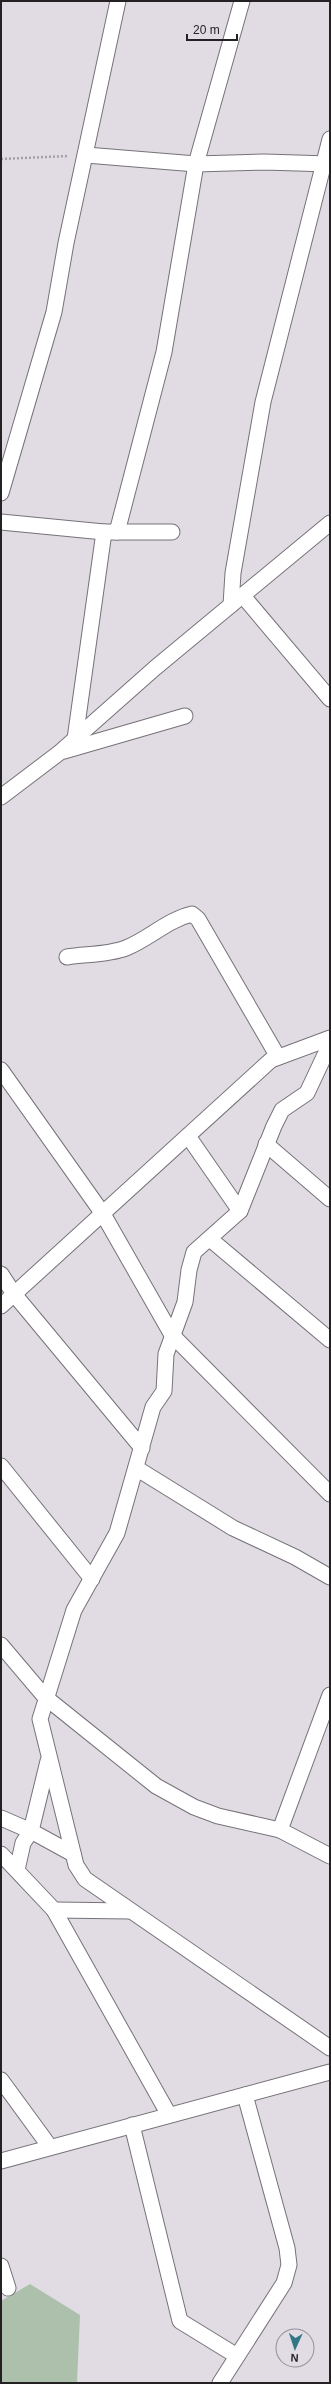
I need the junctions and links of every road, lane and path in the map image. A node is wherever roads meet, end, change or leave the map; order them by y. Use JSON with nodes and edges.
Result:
{"nodes":[{"id":1,"x":118,"y":1,"type":"edge"},
{"id":2,"x":242,"y":1,"type":"edge"},
{"id":3,"x":330,"y":139,"type":"edge"},
{"id":4,"x":86,"y":155,"type":"junction"},
{"id":5,"x":1,"y":159,"type":"edge"},
{"id":6,"x":196,"y":164,"type":"junction"},
{"id":7,"x":327,"y":164,"type":"edge"},
{"id":8,"x":2,"y":489,"type":"edge"},
{"id":9,"x":1,"y":522,"type":"edge"},
{"id":10,"x":330,"y":523,"type":"edge"},
{"id":11,"x":111,"y":532,"type":"junction"},
{"id":12,"x":172,"y":532,"type":"dead end"},
{"id":13,"x":243,"y":596,"type":"junction"},
{"id":14,"x":231,"y":605,"type":"junction"},
{"id":15,"x":330,"y":699,"type":"edge"},
{"id":16,"x":185,"y":716,"type":"dead end"},
{"id":17,"x":75,"y":739,"type":"junction"},
{"id":18,"x":59,"y":753,"type":"junction"},
{"id":19,"x":1,"y":796,"type":"edge"},
{"id":20,"x":67,"y":957,"type":"dead end"},
{"id":21,"x":330,"y":1038,"type":"edge"},
{"id":22,"x":330,"y":1044,"type":"edge"},
{"id":23,"x":278,"y":1056,"type":"junction"},
{"id":24,"x":1,"y":1070,"type":"edge"},
{"id":25,"x":188,"y":1136,"type":"junction"},
{"id":26,"x":266,"y":1144,"type":"junction"},
{"id":27,"x":330,"y":1199,"type":"edge"},
{"id":28,"x":240,"y":1211,"type":"junction"},
{"id":29,"x":103,"y":1214,"type":"junction"},
{"id":30,"x":210,"y":1239,"type":"junction"},
{"id":31,"x":1,"y":1274,"type":"edge"},
{"id":32,"x":14,"y":1294,"type":"junction"},
{"id":33,"x":1,"y":1306,"type":"edge"},
{"id":34,"x":172,"y":1335,"type":"junction"},
{"id":35,"x":330,"y":1340,"type":"edge"},
{"id":36,"x":142,"y":1448,"type":"junction"},
{"id":37,"x":1,"y":1466,"type":"edge"},
{"id":38,"x":136,"y":1468,"type":"junction"},
{"id":39,"x":330,"y":1494,"type":"edge"},
{"id":40,"x":330,"y":1577,"type":"edge"},
{"id":41,"x":92,"y":1579,"type":"junction"},
{"id":42,"x":1,"y":1645,"type":"edge"},
{"id":43,"x":330,"y":1695,"type":"edge"},
{"id":44,"x":45,"y":1697,"type":"junction"},
{"id":45,"x":49,"y":1758,"type":"junction"},
{"id":46,"x":1,"y":1818,"type":"edge"},
{"id":47,"x":31,"y":1830,"type":"junction"},
{"id":48,"x":280,"y":1830,"type":"junction"},
{"id":49,"x":1,"y":1854,"type":"edge"},
{"id":50,"x":73,"y":1854,"type":"junction"},
{"id":51,"x":330,"y":1856,"type":"edge"},
{"id":52,"x":17,"y":1870,"type":"junction"},
{"id":53,"x":54,"y":1910,"type":"junction"},
{"id":54,"x":131,"y":1911,"type":"junction"},
{"id":55,"x":330,"y":2048,"type":"edge"},
{"id":56,"x":330,"y":2072,"type":"edge"},
{"id":57,"x":1,"y":2080,"type":"edge"},
{"id":58,"x":245,"y":2094,"type":"junction"},
{"id":59,"x":169,"y":2115,"type":"junction"},
{"id":60,"x":132,"y":2125,"type":"junction"},
{"id":61,"x":50,"y":2147,"type":"junction"},
{"id":62,"x":1,"y":2161,"type":"edge"},
{"id":63,"x":1,"y":2266,"type":"edge"},
{"id":64,"x":8,"y":2288,"type":"dead end"},
{"id":65,"x":237,"y":2356,"type":"junction"},
{"id":66,"x":220,"y":2383,"type":"edge"}],
"edges":[{"from":1,"to":4,"type":"street"},
{"from":2,"to":6,"type":"street"},
{"from":3,"to":7,"type":"street"},
{"from":4,"to":5,"type":"path"},
{"from":4,"to":6,"type":"street"},
{"from":4,"to":8,"type":"street"},
{"from":6,"to":7,"type":"street"},
{"from":6,"to":11,"type":"street"},
{"from":7,"to":14,"type":"street"},
{"from":9,"to":11,"type":"street"},
{"from":10,"to":13,"type":"street"},
{"from":11,"to":12,"type":"street"},
{"from":11,"to":17,"type":"street"},
{"from":13,"to":14,"type":"street"},
{"from":13,"to":15,"type":"street"},
{"from":14,"to":17,"type":"street"},
{"from":16,"to":18,"type":"street"},
{"from":17,"to":18,"type":"street"},
{"from":18,"to":19,"type":"street"},
{"from":20,"to":23,"type":"street"},
{"from":21,"to":23,"type":"street"},
{"from":22,"to":26,"type":"street"},
{"from":23,"to":25,"type":"street"},
{"from":24,"to":29,"type":"street"},
{"from":25,"to":28,"type":"street"},
{"from":25,"to":29,"type":"street"},
{"from":26,"to":27,"type":"street"},
{"from":26,"to":28,"type":"street"},
{"from":28,"to":30,"type":"street"},
{"from":29,"to":32,"type":"street"},
{"from":29,"to":34,"type":"street"},
{"from":30,"to":34,"type":"street"},
{"from":30,"to":35,"type":"street"},
{"from":31,"to":32,"type":"street"},
{"from":32,"to":33,"type":"street"},
{"from":32,"to":36,"type":"street"},
{"from":34,"to":36,"type":"street"},
{"from":34,"to":39,"type":"street"},
{"from":36,"to":38,"type":"street"},
{"from":37,"to":41,"type":"street"},
{"from":38,"to":40,"type":"street"},
{"from":38,"to":41,"type":"street"},
{"from":41,"to":44,"type":"street"},
{"from":42,"to":44,"type":"street"},
{"from":43,"to":48,"type":"street"},
{"from":44,"to":45,"type":"street"},
{"from":44,"to":48,"type":"street"},
{"from":45,"to":47,"type":"street"},
{"from":45,"to":50,"type":"street"},
{"from":46,"to":47,"type":"street"},
{"from":47,"to":50,"type":"street"},
{"from":47,"to":52,"type":"street"},
{"from":48,"to":51,"type":"street"},
{"from":49,"to":52,"type":"street"},
{"from":50,"to":54,"type":"street"},
{"from":52,"to":53,"type":"street"},
{"from":53,"to":54,"type":"street"},
{"from":53,"to":59,"type":"street"},
{"from":54,"to":55,"type":"street"},
{"from":56,"to":58,"type":"street"},
{"from":57,"to":61,"type":"street"},
{"from":58,"to":59,"type":"street"},
{"from":58,"to":65,"type":"street"},
{"from":59,"to":60,"type":"street"},
{"from":60,"to":61,"type":"street"},
{"from":60,"to":65,"type":"street"},
{"from":61,"to":62,"type":"street"},
{"from":63,"to":64,"type":"street"},
{"from":65,"to":66,"type":"street"}]}
